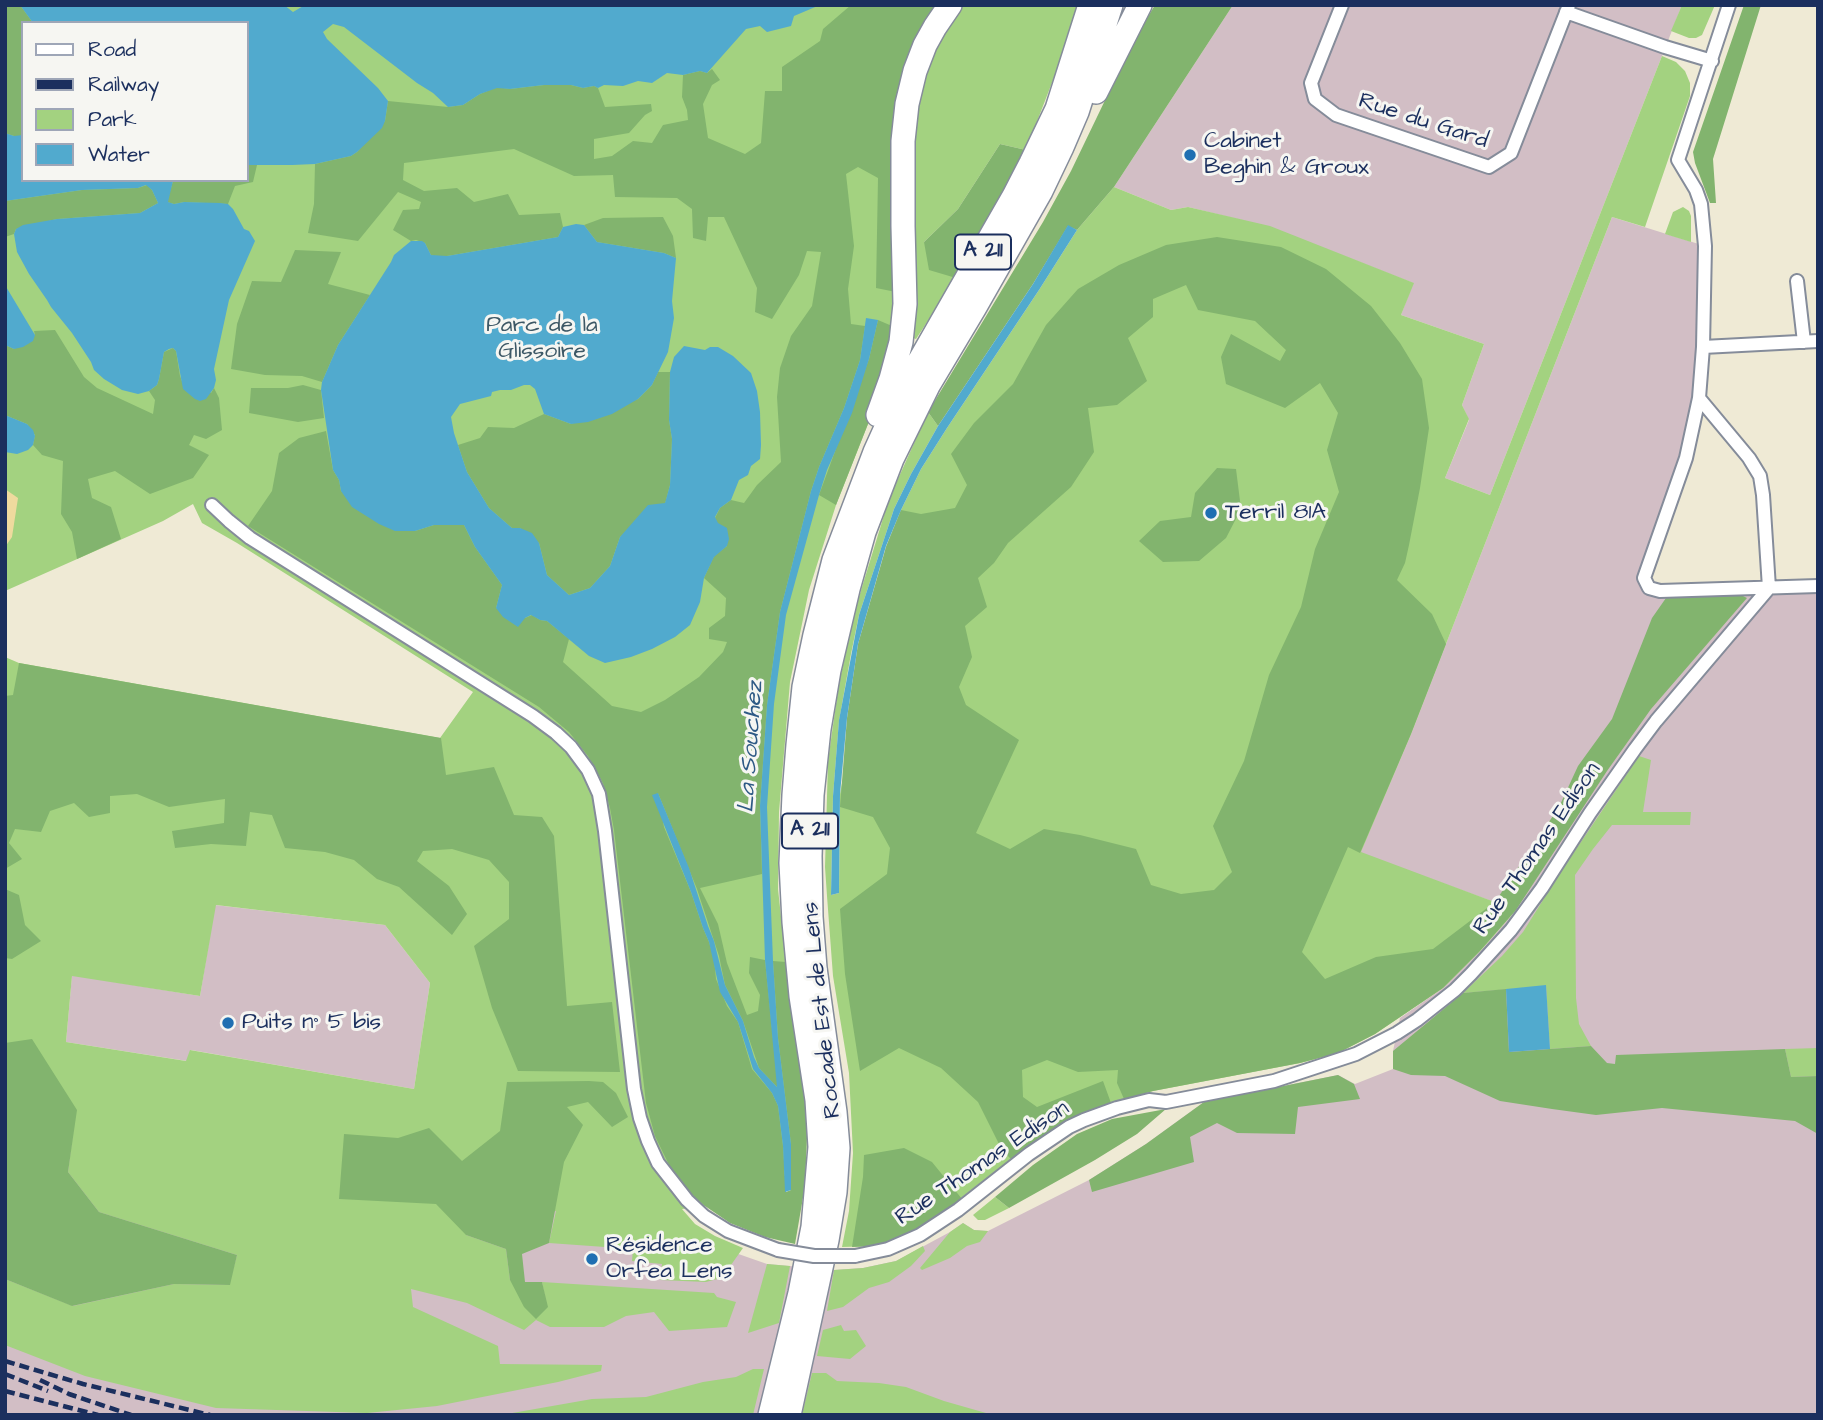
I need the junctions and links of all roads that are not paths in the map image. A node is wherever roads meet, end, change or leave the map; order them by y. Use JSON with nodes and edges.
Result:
{"nodes":[{"id":1,"x":950,"y":5,"type":"edge"},
{"id":2,"x":1090,"y":5,"type":"edge"},
{"id":3,"x":1111,"y":5,"type":"edge"},
{"id":4,"x":1140,"y":5,"type":"edge"},
{"id":5,"x":1342,"y":5,"type":"edge"},
{"id":6,"x":1730,"y":5,"type":"edge"},
{"id":7,"x":1567,"y":9,"type":"edge"},
{"id":8,"x":1712,"y":61,"type":"junction"},
{"id":9,"x":1077,"y":111,"type":"junction"},
{"id":10,"x":1797,"y":281,"type":"dead end"},
{"id":11,"x":1818,"y":341,"type":"edge"},
{"id":12,"x":1804,"y":342,"type":"junction"},
{"id":13,"x":1703,"y":347,"type":"junction"},
{"id":14,"x":1699,"y":398,"type":"junction"},
{"id":15,"x":859,"y":492,"type":"junction"},
{"id":16,"x":212,"y":505,"type":"dead end"},
{"id":17,"x":1818,"y":586,"type":"edge"},
{"id":18,"x":1769,"y":587,"type":"junction"},
{"id":19,"x":770,"y":1415,"type":"edge"},
{"id":20,"x":789,"y":1415,"type":"edge"}],
"edges":[{"from":1,"to":15,"type":"highway"},
{"from":2,"to":15,"type":"highway","number":"A 211"},
{"from":3,"to":9,"type":"highway","number":"A 211"},
{"from":4,"to":9,"type":"highway"},
{"from":5,"to":7,"type":"street","name":"Rue du Gard"},
{"from":6,"to":8,"type":"street"},
{"from":7,"to":8,"type":"street","name":"Rue du Gard"},
{"from":8,"to":13,"type":"street"},
{"from":9,"to":20,"type":"highway","name":"Rocade Est de Lens","number":"A 211"},
{"from":10,"to":12,"type":"street"},
{"from":11,"to":12,"type":"street"},
{"from":12,"to":13,"type":"street"},
{"from":13,"to":14,"type":"street"},
{"from":14,"to":18,"type":"street"},
{"from":14,"to":18,"type":"street"},
{"from":15,"to":19,"type":"highway","name":"Rocade Est de Lens","number":"A 211"},
{"from":16,"to":18,"type":"street","name":"Rue Thomas Edison","bridge":true},
{"from":17,"to":18,"type":"street"}]}
